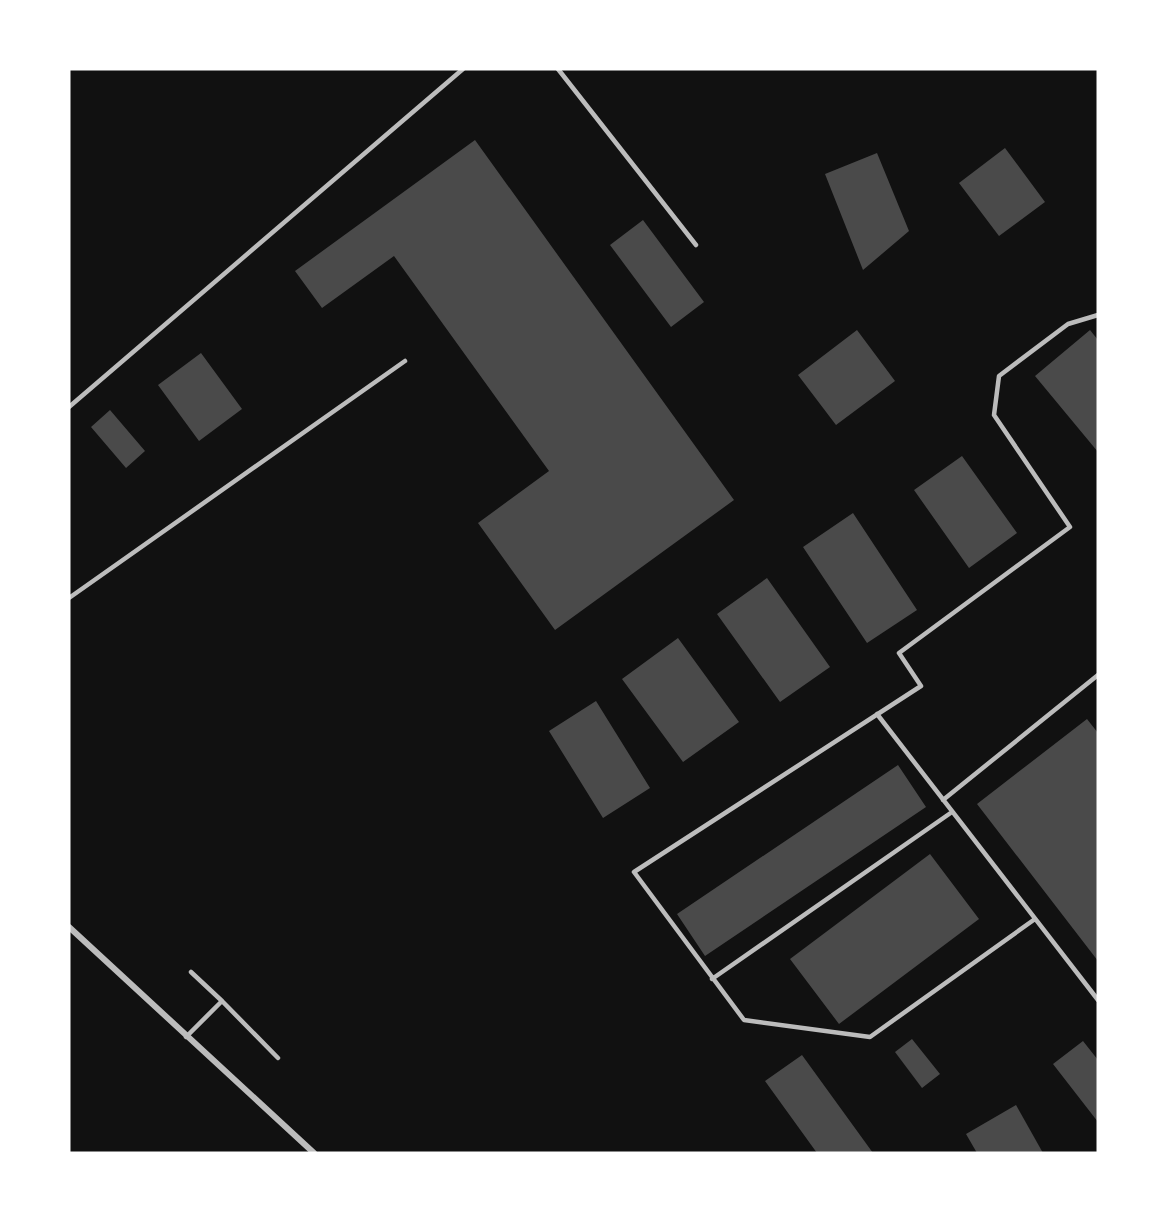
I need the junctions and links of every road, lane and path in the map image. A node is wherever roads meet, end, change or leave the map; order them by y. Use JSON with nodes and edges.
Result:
{"nodes":[{"id":1,"x":463,"y":69,"type":"edge"},
{"id":2,"x":558,"y":69,"type":"edge"},
{"id":3,"x":696,"y":245,"type":"dead end"},
{"id":4,"x":1098,"y":315,"type":"edge"},
{"id":5,"x":405,"y":361,"type":"dead end"},
{"id":6,"x":69,"y":407,"type":"edge"},
{"id":7,"x":69,"y":598,"type":"edge"},
{"id":8,"x":1098,"y":675,"type":"edge"},
{"id":9,"x":877,"y":714,"type":"junction"},
{"id":10,"x":943,"y":800,"type":"junction"},
{"id":11,"x":952,"y":812,"type":"junction"},
{"id":12,"x":1035,"y":919,"type":"junction"},
{"id":13,"x":69,"y":927,"type":"edge"},
{"id":14,"x":191,"y":972,"type":"dead end"},
{"id":15,"x":712,"y":979,"type":"junction"},
{"id":16,"x":1098,"y":1000,"type":"edge"},
{"id":17,"x":222,"y":1001,"type":"junction"},
{"id":18,"x":186,"y":1037,"type":"junction"},
{"id":19,"x":278,"y":1058,"type":"dead end"},
{"id":20,"x":314,"y":1153,"type":"edge"}],
"edges":[{"from":1,"to":6,"type":"lane"},
{"from":2,"to":3,"type":"lane"},
{"from":4,"to":9,"type":"lane"},
{"from":5,"to":7,"type":"lane"},
{"from":8,"to":10,"type":"lane"},
{"from":9,"to":10,"type":"lane"},
{"from":9,"to":15,"type":"lane"},
{"from":10,"to":11,"type":"lane"},
{"from":11,"to":12,"type":"lane"},
{"from":11,"to":15,"type":"lane"},
{"from":12,"to":15,"type":"lane"},
{"from":12,"to":16,"type":"lane"},
{"from":13,"to":18,"type":"street"},
{"from":14,"to":17,"type":"lane"},
{"from":17,"to":18,"type":"lane"},
{"from":17,"to":19,"type":"lane"},
{"from":18,"to":20,"type":"street"}]}
